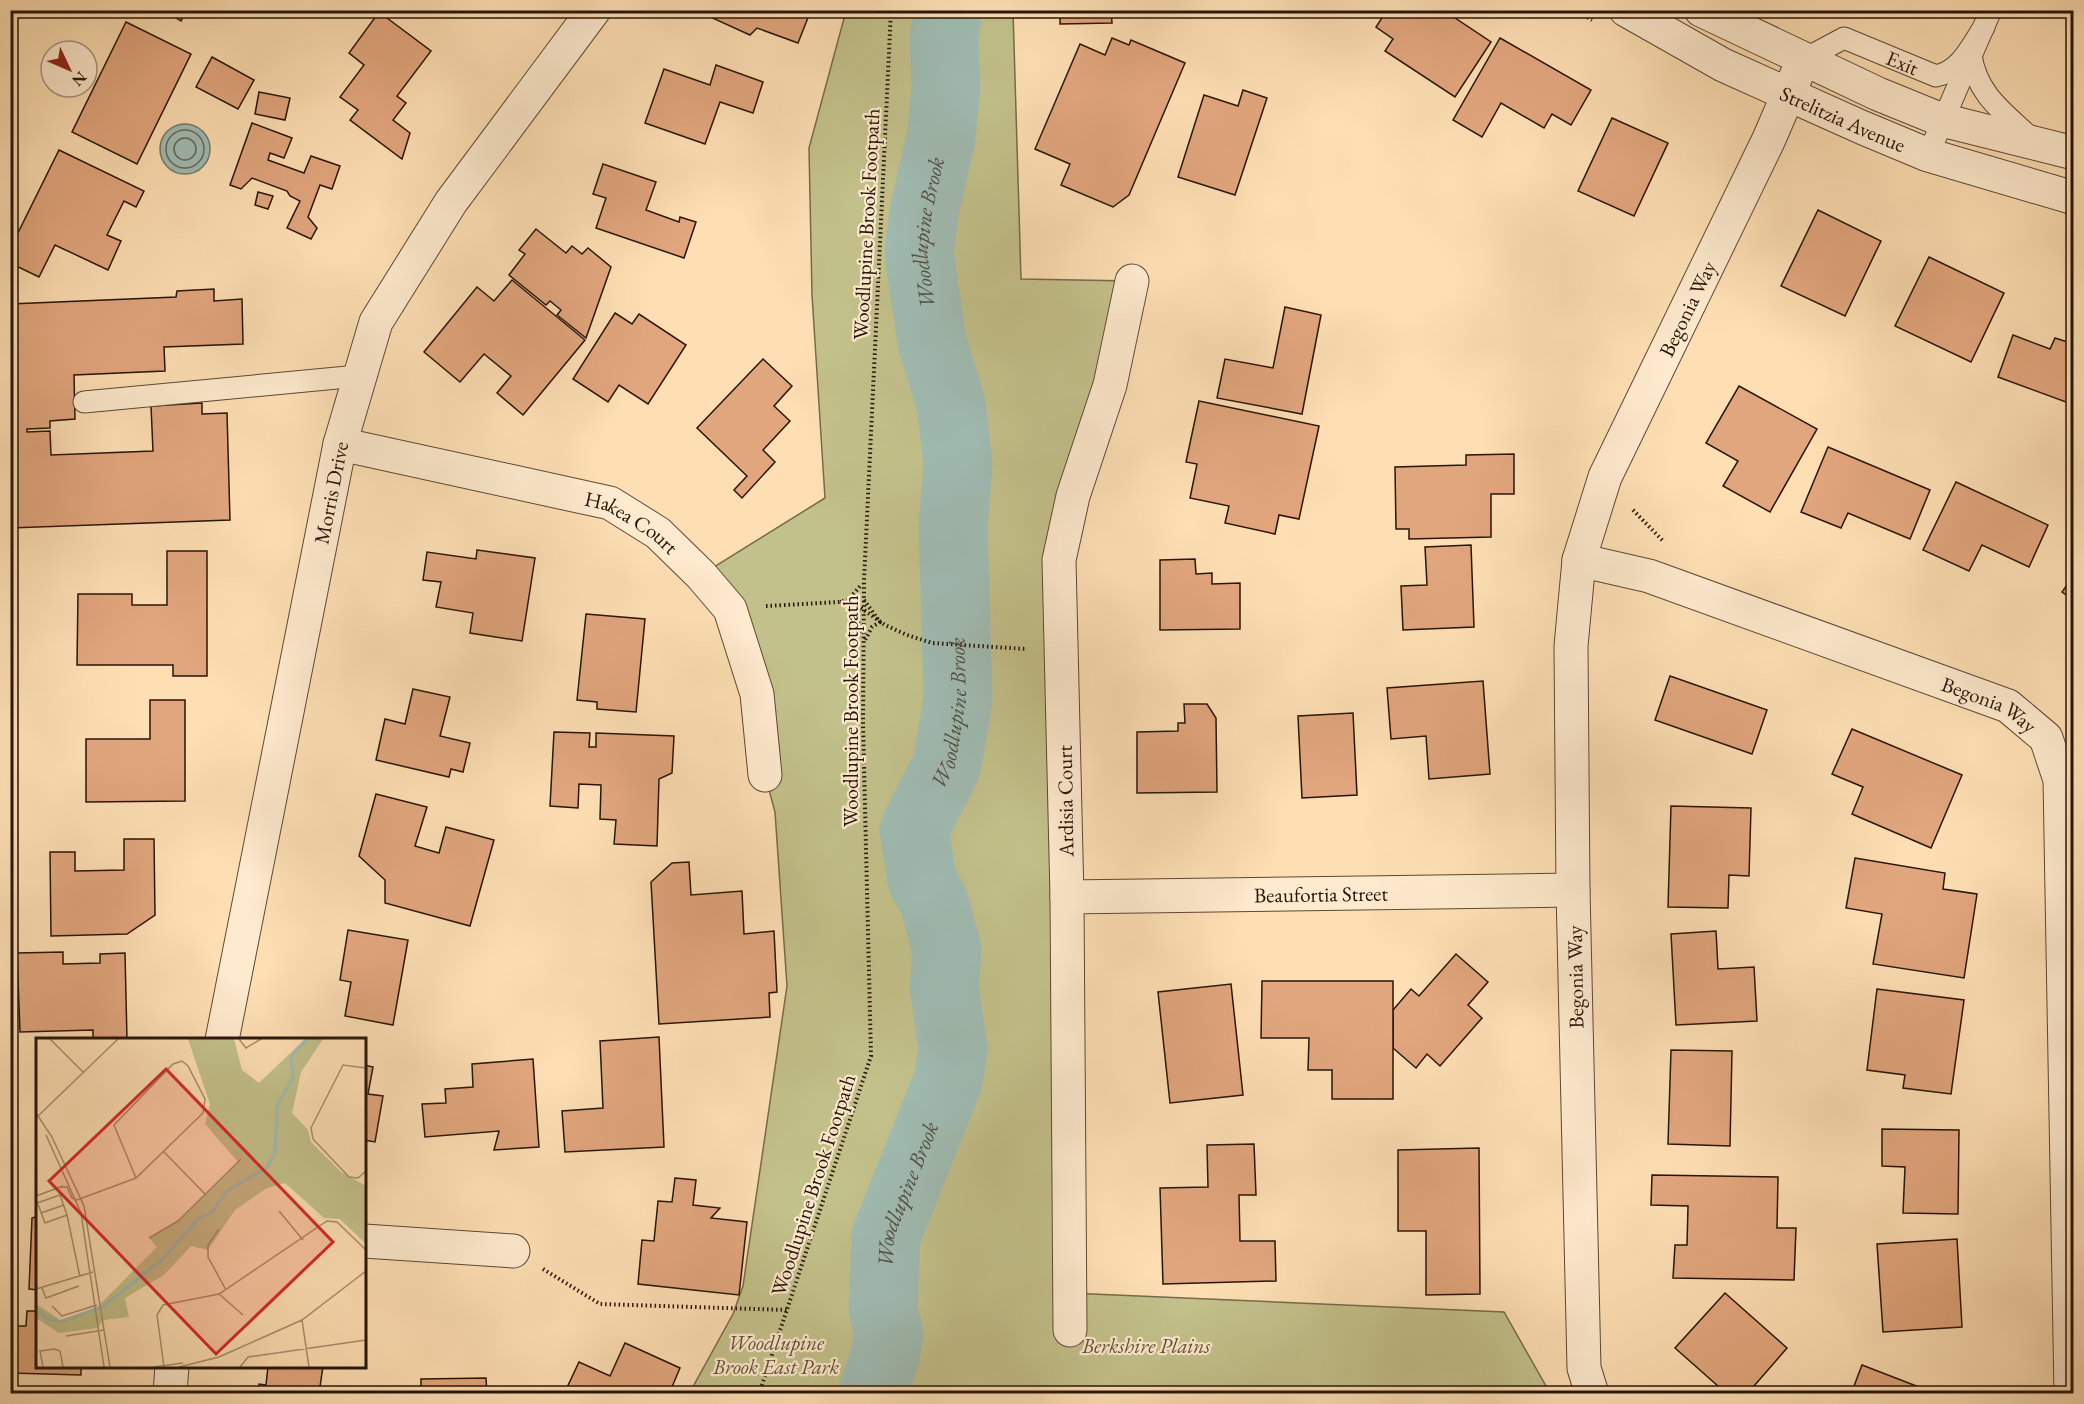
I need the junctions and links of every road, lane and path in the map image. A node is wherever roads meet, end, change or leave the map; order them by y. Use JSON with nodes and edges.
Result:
{"nodes":[{"id":1,"x":594,"y":10,"type":"edge"},
{"id":2,"x":891,"y":10,"type":"edge"},
{"id":3,"x":1626,"y":10,"type":"edge"},
{"id":4,"x":1701,"y":10,"type":"edge"},
{"id":5,"x":1988,"y":19,"type":"edge"},
{"id":6,"x":1971,"y":54,"type":"junction"},
{"id":7,"x":1803,"y":60,"type":"junction"},
{"id":8,"x":1789,"y":94,"type":"junction"},
{"id":9,"x":1942,"y":120,"type":"junction"},
{"id":10,"x":2035,"y":141,"type":"junction"},
{"id":11,"x":2073,"y":153,"type":"edge"},
{"id":12,"x":1929,"y":155,"type":"junction"},
{"id":13,"x":2073,"y":198,"type":"edge"},
{"id":14,"x":1132,"y":281,"type":"dead end"},
{"id":15,"x":358,"y":376,"type":"junction"},
{"id":16,"x":84,"y":402,"type":"dead end"},
{"id":17,"x":340,"y":444,"type":"junction"},
{"id":18,"x":1630,"y":507,"type":"dead end"},
{"id":19,"x":1666,"y":543,"type":"dead end"},
{"id":20,"x":1579,"y":560,"type":"junction"},
{"id":21,"x":864,"y":581,"type":"junction"},
{"id":22,"x":864,"y":599,"type":"junction"},
{"id":23,"x":840,"y":602,"type":"junction"},
{"id":24,"x":730,"y":609,"type":"junction"},
{"id":25,"x":864,"y":612,"type":"junction"},
{"id":26,"x":880,"y":622,"type":"junction"},
{"id":27,"x":864,"y":640,"type":"junction"},
{"id":28,"x":990,"y":645,"type":"dead end"},
{"id":29,"x":765,"y":775,"type":"dead end"},
{"id":30,"x":1573,"y":890,"type":"junction"},
{"id":31,"x":1067,"y":897,"type":"junction"},
{"id":32,"x":222,"y":1038,"type":"edge"},
{"id":33,"x":366,"y":1241,"type":"edge"},
{"id":34,"x":513,"y":1251,"type":"joint"},
{"id":35,"x":787,"y":1310,"type":"junction"},
{"id":36,"x":1070,"y":1330,"type":"dead end"},
{"id":37,"x":172,"y":1368,"type":"edge"},
{"id":38,"x":170,"y":1394,"type":"edge"},
{"id":39,"x":759,"y":1394,"type":"edge"},
{"id":40,"x":1592,"y":1394,"type":"edge"},
{"id":41,"x":2071,"y":1394,"type":"edge"}],
"edges":[{"from":1,"to":15,"type":"street","name":"Morris Drive"},
{"from":2,"to":21,"type":"path","name":"Woodlupine Brook Footpath"},
{"from":3,"to":8,"type":"street","name":"Strelitzia Avenue"},
{"from":4,"to":7,"type":"street","name":"Strelitzia Avenue"},
{"from":5,"to":6,"type":"lane"},
{"from":5,"to":7,"type":"lane","name":"Exit"},
{"from":6,"to":9,"type":"lane"},
{"from":6,"to":10,"type":"lane"},
{"from":7,"to":8,"type":"street","name":"Begonia Way"},
{"from":7,"to":9,"type":"street","name":"Strelitzia Avenue"},
{"from":8,"to":12,"type":"street","name":"Strelitzia Avenue"},
{"from":8,"to":20,"type":"street","name":"Begonia Way"},
{"from":9,"to":10,"type":"street","name":"Strelitzia Avenue"},
{"from":9,"to":12,"type":"lane"},
{"from":10,"to":11,"type":"street","name":"Strelitzia Avenue"},
{"from":12,"to":13,"type":"street","name":"Strelitzia Avenue"},
{"from":14,"to":31,"type":"street","name":"Ardisia Court"},
{"from":15,"to":16,"type":"lane"},
{"from":15,"to":17,"type":"street","name":"Morris Drive"},
{"from":17,"to":24,"type":"street","name":"Hakea Court"},
{"from":17,"to":32,"type":"street","name":"Morris Drive"},
{"from":18,"to":19,"type":"path"},
{"from":20,"to":30,"type":"street","name":"Begonia Way"},
{"from":20,"to":41,"type":"street","name":"Begonia Way"},
{"from":21,"to":22,"type":"path","name":"Woodlupine Brook Footpath"},
{"from":21,"to":23,"type":"path"},
{"from":22,"to":25,"type":"path","name":"Woodlupine Brook Footpath"},
{"from":22,"to":26,"type":"path"},
{"from":23,"to":24,"type":"path"},
{"from":23,"to":25,"type":"path"},
{"from":23,"to":27,"type":"path"},
{"from":24,"to":29,"type":"street","name":"Hakea Court"},
{"from":25,"to":26,"type":"path"},
{"from":25,"to":27,"type":"path","name":"Woodlupine Brook Footpath"},
{"from":26,"to":27,"type":"path"},
{"from":26,"to":28,"type":"path"},
{"from":27,"to":35,"type":"path","name":"Woodlupine Brook Footpath"},
{"from":30,"to":31,"type":"street","name":"Beaufortia Street"},
{"from":30,"to":40,"type":"street","name":"Begonia Way"},
{"from":31,"to":36,"type":"street","name":"Ardisia Court"},
{"from":33,"to":34,"type":"street"},
{"from":34,"to":35,"type":"path"},
{"from":35,"to":39,"type":"path","name":"Woodlupine Brook Footpath"},
{"from":37,"to":38,"type":"street"}]}
